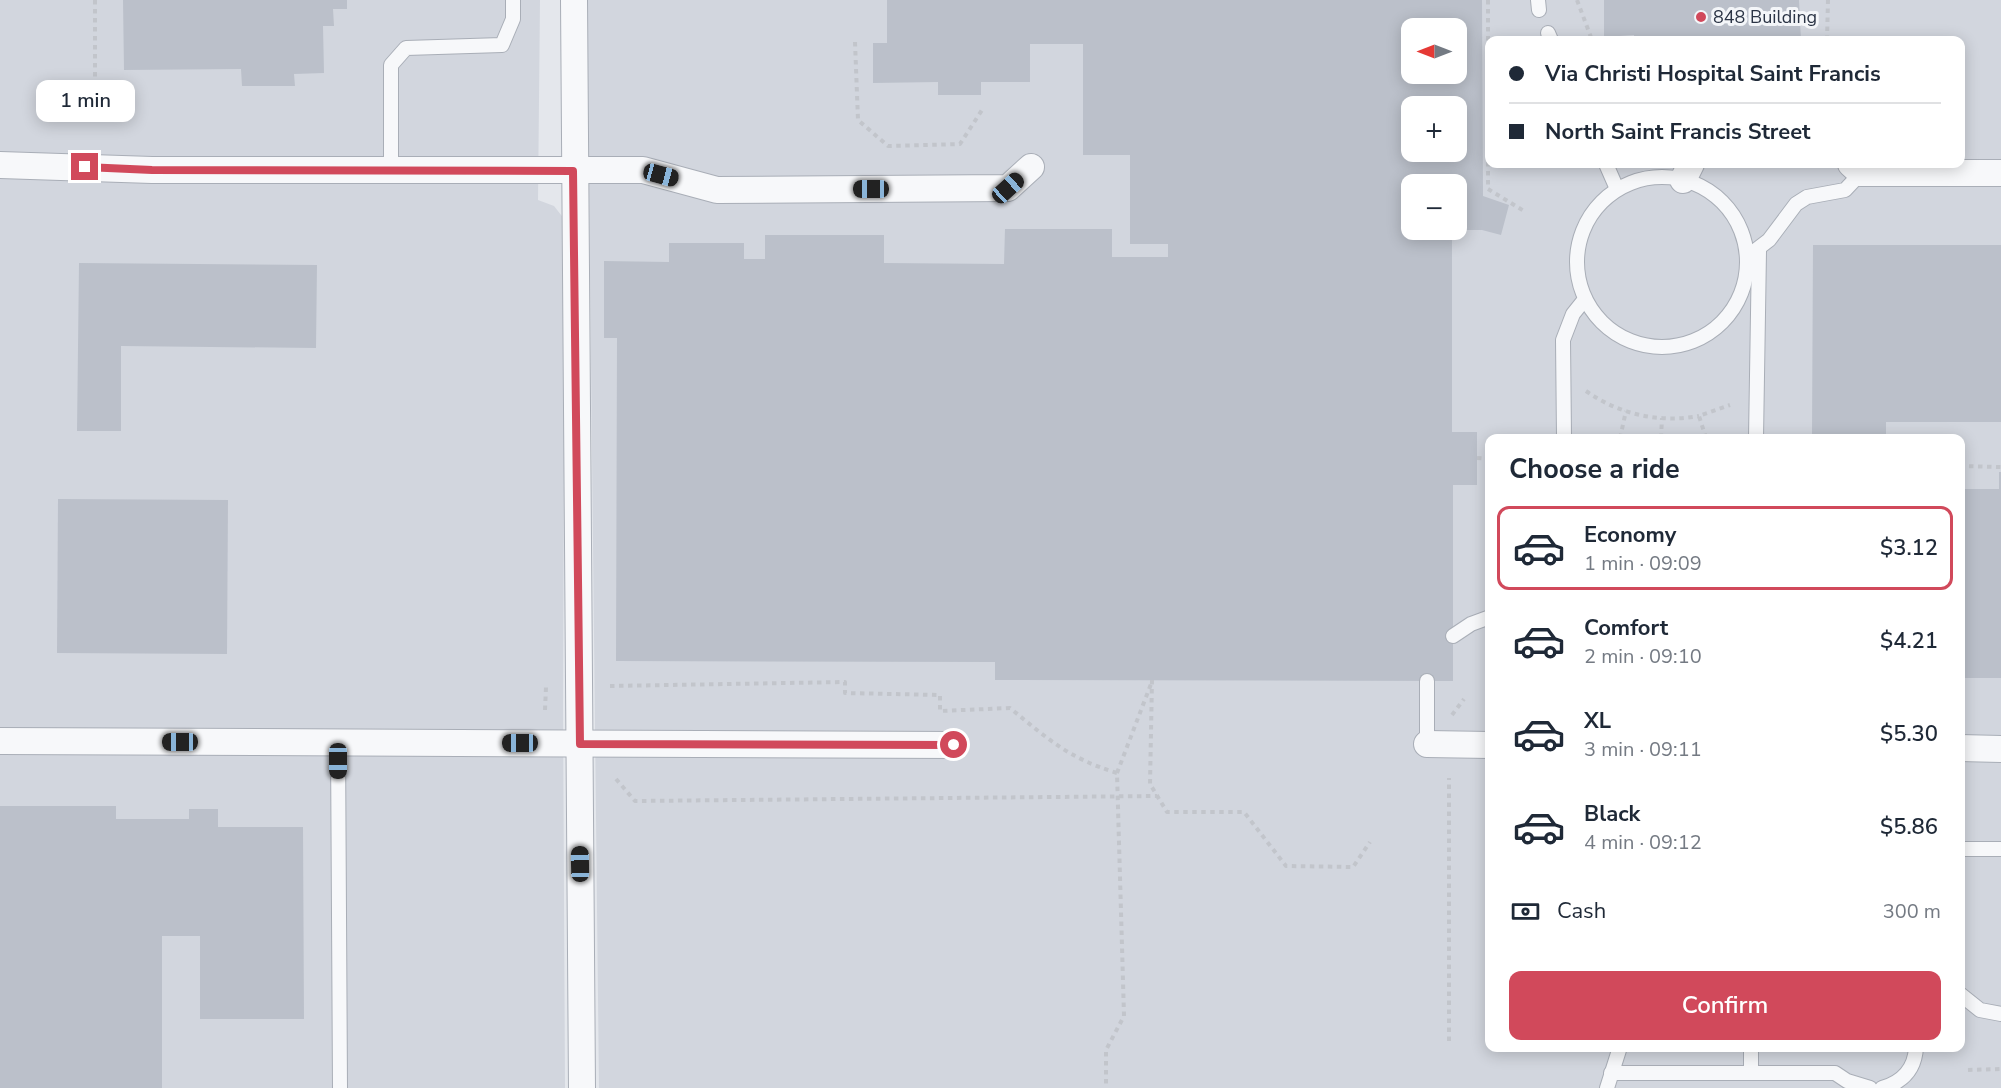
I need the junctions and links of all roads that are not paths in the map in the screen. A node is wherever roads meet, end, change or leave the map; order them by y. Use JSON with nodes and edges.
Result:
{"nodes":[{"id":1,"x":513,"y":0,"type":"edge"},
{"id":2,"x":574,"y":0,"type":"edge"},
{"id":3,"x":0,"y":165,"type":"edge"},
{"id":4,"x":1031,"y":167,"type":"dead end"},
{"id":5,"x":1608,"y":168,"type":"edge"},
{"id":6,"x":1856,"y":168,"type":"edge"},
{"id":7,"x":391,"y":171,"type":"junction"},
{"id":8,"x":573,"y":171,"type":"junction"},
{"id":9,"x":1687,"y":172,"type":"edge"},
{"id":10,"x":2001,"y":173,"type":"edge"},
{"id":11,"x":1617,"y":189,"type":"junction"},
{"id":12,"x":1753,"y":253,"type":"junction"},
{"id":13,"x":1586,"y":299,"type":"junction"},
{"id":14,"x":1564,"y":434,"type":"edge"},
{"id":15,"x":1756,"y":434,"type":"edge"},
{"id":16,"x":1485,"y":619,"type":"edge"},
{"id":17,"x":1453,"y":636,"type":"dead end"},
{"id":18,"x":1427,"y":681,"type":"dead end"},
{"id":19,"x":0,"y":741,"type":"edge"},
{"id":20,"x":338,"y":743,"type":"junction"},
{"id":21,"x":580,"y":744,"type":"junction"},
{"id":22,"x":1427,"y":744,"type":"joint"},
{"id":23,"x":954,"y":745,"type":"dead end"},
{"id":24,"x":1485,"y":745,"type":"edge"},
{"id":25,"x":1965,"y":748,"type":"edge"},
{"id":26,"x":2001,"y":749,"type":"edge"},
{"id":27,"x":1965,"y":849,"type":"edge"},
{"id":28,"x":2001,"y":849,"type":"edge"},
{"id":29,"x":1965,"y":998,"type":"edge"},
{"id":30,"x":2001,"y":1014,"type":"edge"},
{"id":31,"x":1618,"y":1052,"type":"edge"},
{"id":32,"x":1751,"y":1052,"type":"edge"},
{"id":33,"x":1916,"y":1052,"type":"edge"},
{"id":34,"x":1611,"y":1073,"type":"junction"},
{"id":35,"x":1751,"y":1073,"type":"junction"},
{"id":36,"x":340,"y":1088,"type":"edge"},
{"id":37,"x":582,"y":1088,"type":"edge"},
{"id":38,"x":1607,"y":1088,"type":"edge"},
{"id":39,"x":1870,"y":1088,"type":"edge"},
{"id":40,"x":1882,"y":1088,"type":"edge"}],
"edges":[{"from":1,"to":7,"type":"lane"},
{"from":2,"to":8,"type":"street"},
{"from":3,"to":7,"type":"street"},
{"from":4,"to":8,"type":"street"},
{"from":5,"to":11,"type":"lane"},
{"from":6,"to":10,"type":"street"},
{"from":6,"to":12,"type":"lane"},
{"from":7,"to":8,"type":"street"},
{"from":8,"to":21,"type":"street"},
{"from":9,"to":11,"type":"lane"},
{"from":9,"to":12,"type":"lane"},
{"from":11,"to":13,"type":"lane"},
{"from":12,"to":13,"type":"lane"},
{"from":12,"to":15,"type":"lane"},
{"from":13,"to":14,"type":"lane"},
{"from":16,"to":17,"type":"lane"},
{"from":18,"to":22,"type":"lane"},
{"from":19,"to":20,"type":"street"},
{"from":20,"to":21,"type":"street"},
{"from":20,"to":36,"type":"lane"},
{"from":21,"to":23,"type":"street"},
{"from":21,"to":37,"type":"street"},
{"from":22,"to":24,"type":"street"},
{"from":25,"to":26,"type":"street"},
{"from":27,"to":28,"type":"lane"},
{"from":29,"to":30,"type":"lane"},
{"from":31,"to":34,"type":"lane"},
{"from":32,"to":35,"type":"lane"},
{"from":33,"to":40,"type":"lane"},
{"from":34,"to":35,"type":"lane"},
{"from":34,"to":38,"type":"lane"},
{"from":35,"to":39,"type":"lane"}]}
